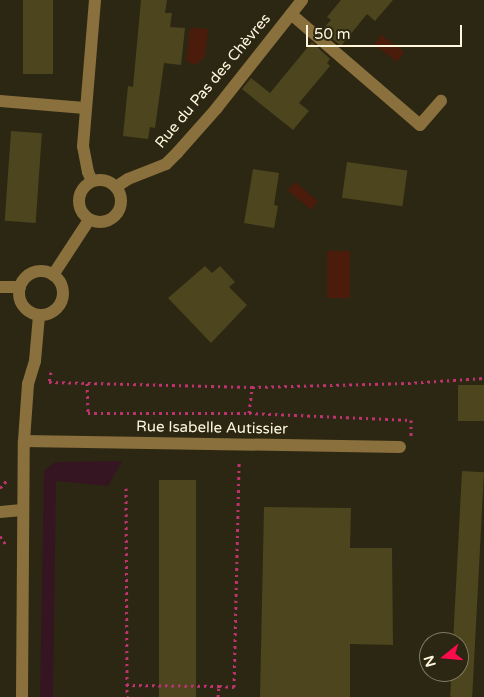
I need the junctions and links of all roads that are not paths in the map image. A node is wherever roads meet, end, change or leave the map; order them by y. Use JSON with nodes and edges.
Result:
{"nodes":[{"id":1,"x":95,"y":0,"type":"edge"},
{"id":2,"x":302,"y":0,"type":"edge"},
{"id":3,"x":291,"y":14,"type":"junction"},
{"id":4,"x":0,"y":101,"type":"edge"},
{"id":5,"x":441,"y":101,"type":"dead end"},
{"id":6,"x":84,"y":108,"type":"junction"},
{"id":7,"x":92,"y":181,"type":"junction"},
{"id":8,"x":116,"y":187,"type":"junction"},
{"id":9,"x":89,"y":220,"type":"junction"},
{"id":10,"x":53,"y":275,"type":"junction"},
{"id":11,"x":20,"y":286,"type":"junction"},
{"id":12,"x":0,"y":287,"type":"edge"},
{"id":13,"x":39,"y":314,"type":"junction"},
{"id":14,"x":24,"y":441,"type":"junction"},
{"id":15,"x":400,"y":447,"type":"road end"},
{"id":16,"x":22,"y":510,"type":"junction"},
{"id":17,"x":0,"y":512,"type":"edge"},
{"id":18,"x":22,"y":697,"type":"edge"}],
"edges":[{"from":1,"to":6,"type":"street"},
{"from":2,"to":3,"type":"street","name":"Rue du Pas des Chèvres"},
{"from":3,"to":5,"type":"street"},
{"from":3,"to":8,"type":"street","name":"Rue du Pas des Chèvres"},
{"from":4,"to":6,"type":"street"},
{"from":6,"to":7,"type":"street"},
{"from":7,"to":8,"type":"street"},
{"from":7,"to":9,"type":"street"},
{"from":8,"to":9,"type":"street"},
{"from":9,"to":10,"type":"street"},
{"from":10,"to":11,"type":"street"},
{"from":10,"to":13,"type":"street"},
{"from":11,"to":12,"type":"street"},
{"from":11,"to":13,"type":"street"},
{"from":13,"to":14,"type":"street"},
{"from":14,"to":15,"type":"street","name":"Rue Isabelle Autissier"},
{"from":14,"to":16,"type":"street"},
{"from":16,"to":17,"type":"street"},
{"from":16,"to":18,"type":"street"}]}
